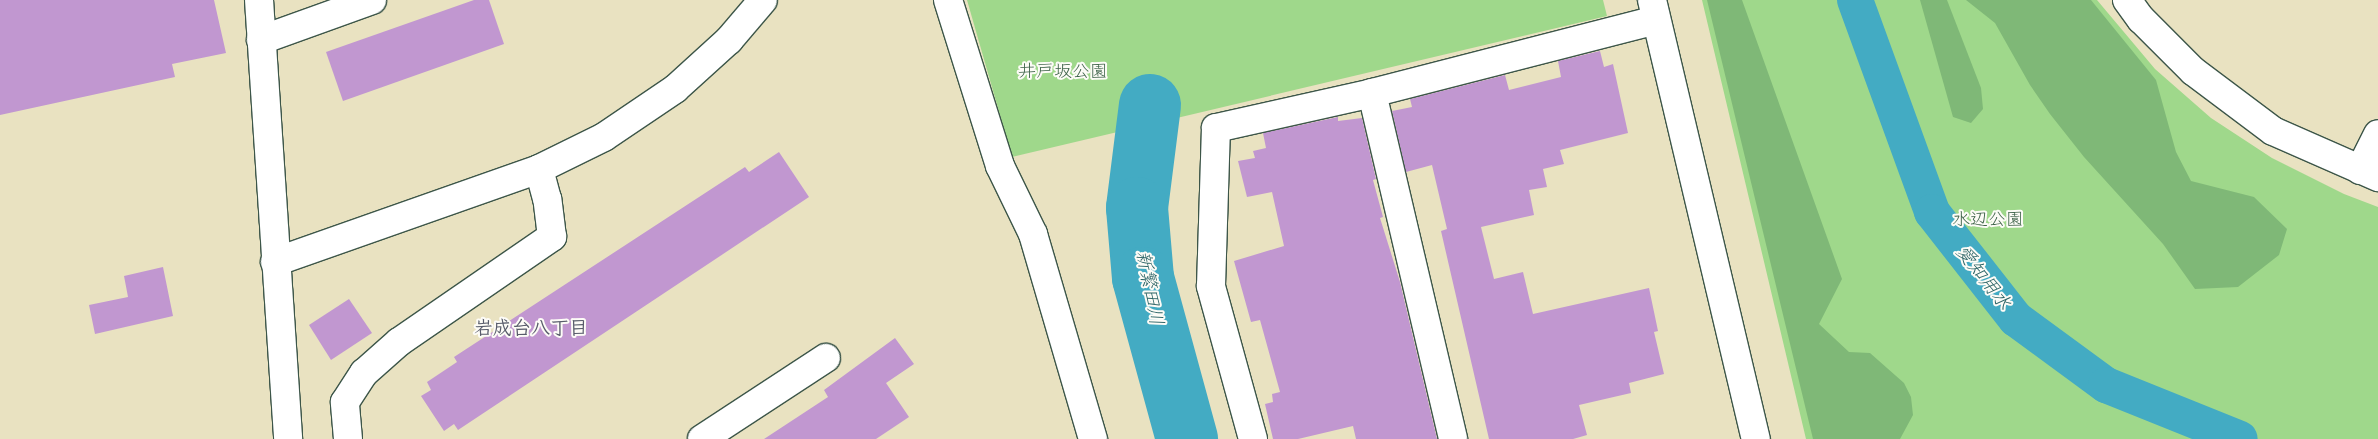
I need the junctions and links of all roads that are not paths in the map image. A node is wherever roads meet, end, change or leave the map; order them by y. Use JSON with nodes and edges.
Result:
{"nodes":[{"id":1,"x":259,"y":0,"type":"edge"},
{"id":2,"x":372,"y":0,"type":"edge"},
{"id":3,"x":762,"y":0,"type":"edge"},
{"id":4,"x":948,"y":0,"type":"edge"},
{"id":5,"x":2127,"y":0,"type":"edge"},
{"id":6,"x":1654,"y":10,"type":"edge"},
{"id":7,"x":261,"y":40,"type":"junction"},
{"id":8,"x":1372,"y":93,"type":"junction"},
{"id":9,"x":2378,"y":134,"type":"edge"},
{"id":10,"x":539,"y":169,"type":"junction"},
{"id":11,"x":2369,"y":174,"type":"edge"},
{"id":12,"x":275,"y":262,"type":"junction"},
{"id":13,"x":826,"y":358,"type":"dead end"},
{"id":14,"x":288,"y":439,"type":"edge"},
{"id":15,"x":348,"y":439,"type":"edge"},
{"id":16,"x":702,"y":439,"type":"edge"},
{"id":17,"x":1093,"y":439,"type":"edge"},
{"id":18,"x":1253,"y":439,"type":"edge"},
{"id":19,"x":1453,"y":439,"type":"edge"},
{"id":20,"x":1756,"y":439,"type":"edge"}],
"edges":[{"from":1,"to":7,"type":"street"},
{"from":2,"to":7,"type":"street"},
{"from":3,"to":10,"type":"street"},
{"from":4,"to":17,"type":"street"},
{"from":5,"to":11,"type":"street"},
{"from":6,"to":8,"type":"street"},
{"from":6,"to":20,"type":"street"},
{"from":7,"to":12,"type":"street"},
{"from":8,"to":18,"type":"street"},
{"from":8,"to":19,"type":"street"},
{"from":9,"to":11,"type":"street"},
{"from":10,"to":12,"type":"street"},
{"from":10,"to":15,"type":"street"},
{"from":12,"to":14,"type":"street"},
{"from":13,"to":16,"type":"street"}]}
